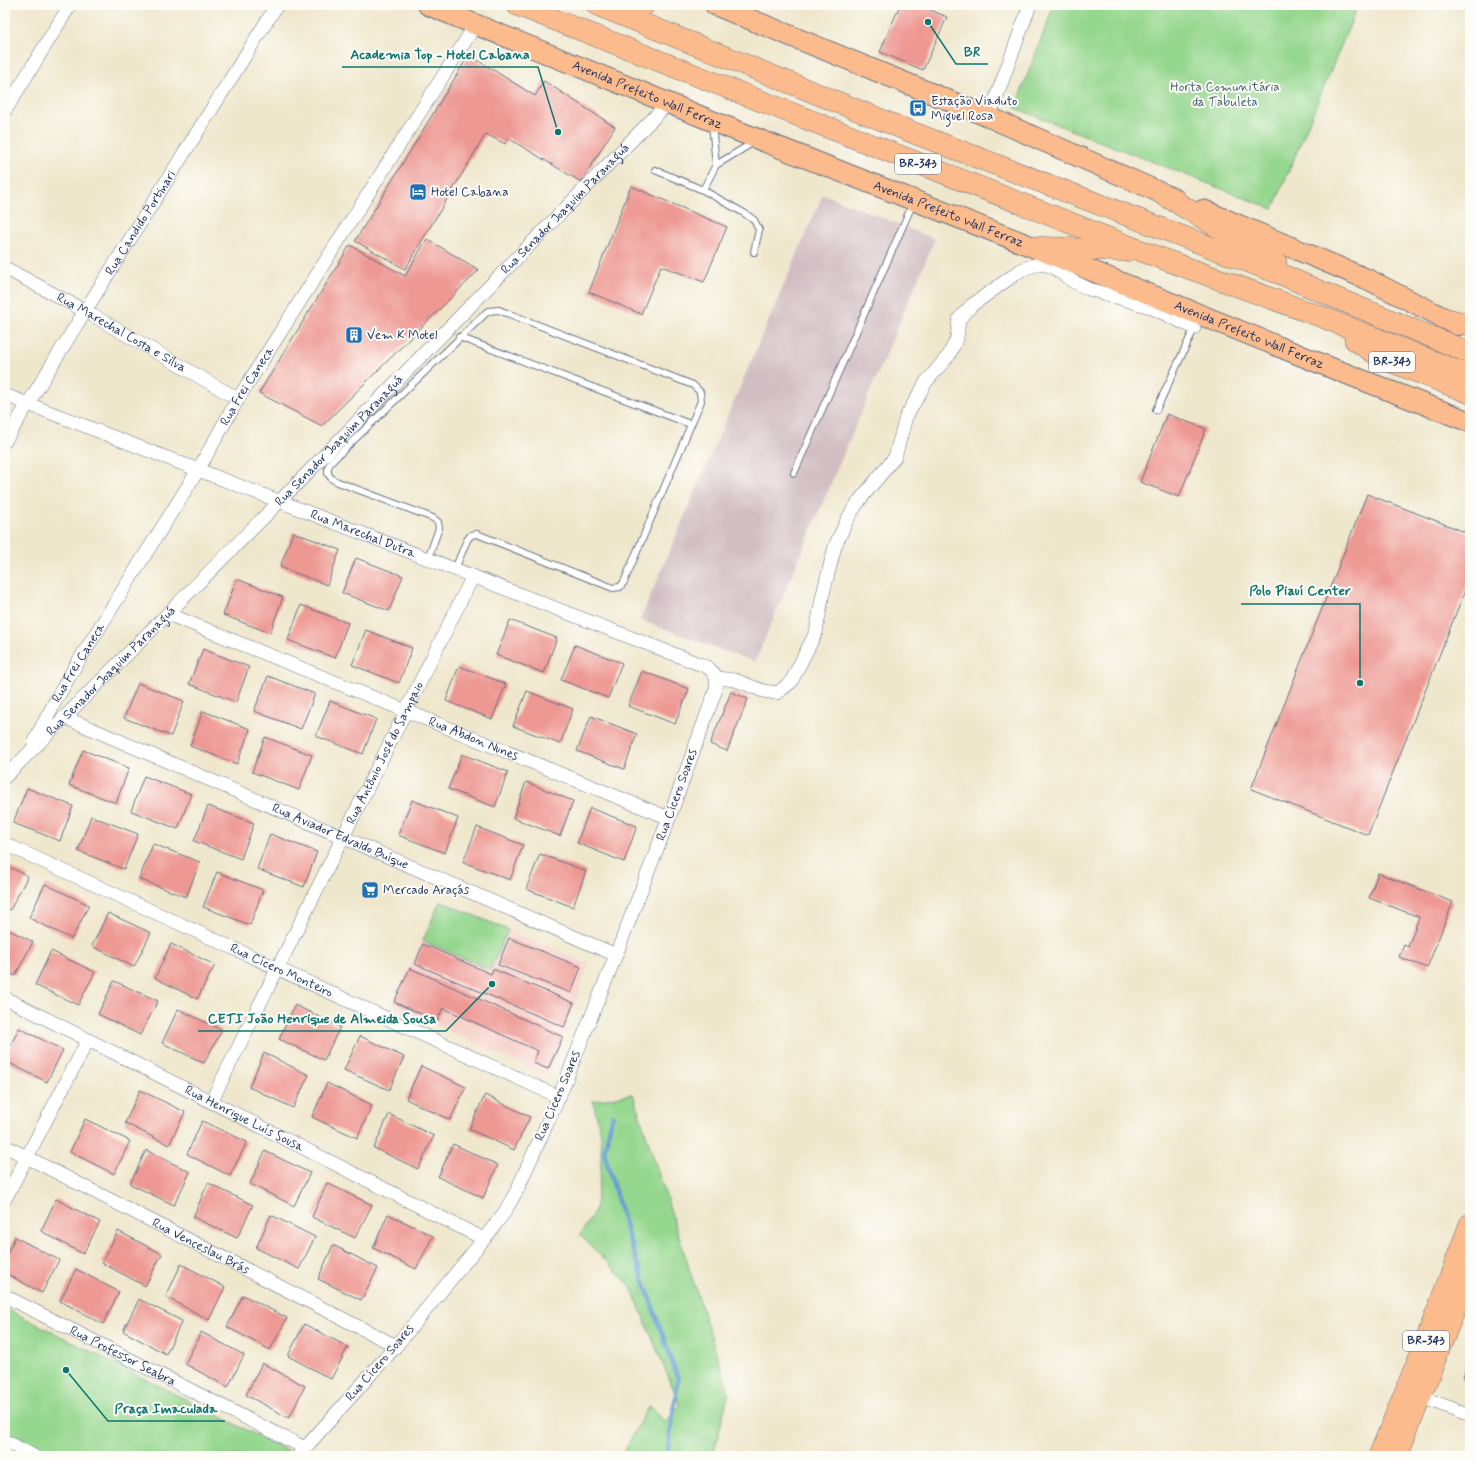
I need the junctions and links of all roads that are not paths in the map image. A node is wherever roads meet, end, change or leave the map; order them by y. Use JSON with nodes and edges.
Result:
{"nodes":[{"id":1,"x":70,"y":5,"type":"edge"},
{"id":2,"x":277,"y":5,"type":"edge"},
{"id":3,"x":428,"y":5,"type":"edge"},
{"id":4,"x":517,"y":5,"type":"edge"},
{"id":5,"x":597,"y":5,"type":"edge"},
{"id":6,"x":644,"y":5,"type":"edge"},
{"id":7,"x":1030,"y":5,"type":"edge"},
{"id":8,"x":728,"y":7,"type":"edge"},
{"id":9,"x":620,"y":14,"type":"junction"},
{"id":10,"x":461,"y":16,"type":"edge"},
{"id":11,"x":669,"y":102,"type":"junction"},
{"id":12,"x":5,"y":111,"type":"edge"},
{"id":13,"x":989,"y":117,"type":"junction"},
{"id":14,"x":712,"y":120,"type":"junction"},
{"id":15,"x":759,"y":139,"type":"junction"},
{"id":16,"x":716,"y":164,"type":"junction"},
{"id":17,"x":655,"y":170,"type":"dead end"},
{"id":18,"x":703,"y":190,"type":"junction"},
{"id":19,"x":1159,"y":192,"type":"junction"},
{"id":20,"x":914,"y":200,"type":"junction"},
{"id":21,"x":1033,"y":247,"type":"junction"},
{"id":22,"x":754,"y":252,"type":"dead end"},
{"id":23,"x":1144,"y":252,"type":"junction"},
{"id":24,"x":1054,"y":261,"type":"junction"},
{"id":25,"x":5,"y":268,"type":"edge"},
{"id":26,"x":1332,"y":298,"type":"junction"},
{"id":27,"x":85,"y":311,"type":"junction"},
{"id":28,"x":1322,"y":317,"type":"junction"},
{"id":29,"x":1443,"y":318,"type":"junction"},
{"id":30,"x":1198,"y":321,"type":"junction"},
{"id":31,"x":1470,"y":325,"type":"edge"},
{"id":32,"x":1470,"y":332,"type":"edge"},
{"id":33,"x":460,"y":336,"type":"junction"},
{"id":34,"x":1470,"y":353,"type":"edge"},
{"id":35,"x":1470,"y":376,"type":"edge"},
{"id":36,"x":1470,"y":393,"type":"edge"},
{"id":37,"x":5,"y":394,"type":"edge"},
{"id":38,"x":238,"y":399,"type":"junction"},
{"id":39,"x":28,"y":404,"type":"junction"},
{"id":40,"x":1156,"y":410,"type":"dead end"},
{"id":41,"x":1470,"y":422,"type":"edge"},
{"id":42,"x":690,"y":424,"type":"junction"},
{"id":43,"x":5,"y":441,"type":"edge"},
{"id":44,"x":198,"y":470,"type":"junction"},
{"id":45,"x":794,"y":473,"type":"dead end"},
{"id":46,"x":279,"y":502,"type":"junction"},
{"id":47,"x":428,"y":559,"type":"junction"},
{"id":48,"x":455,"y":570,"type":"junction"},
{"id":49,"x":473,"y":576,"type":"junction"},
{"id":50,"x":168,"y":614,"type":"junction"},
{"id":51,"x":717,"y":678,"type":"junction"},
{"id":52,"x":406,"y":710,"type":"junction"},
{"id":53,"x":64,"y":717,"type":"junction"},
{"id":54,"x":28,"y":754,"type":"junction"},
{"id":55,"x":5,"y":777,"type":"edge"},
{"id":56,"x":669,"y":818,"type":"junction"},
{"id":57,"x":343,"y":837,"type":"junction"},
{"id":58,"x":5,"y":844,"type":"edge"},
{"id":59,"x":616,"y":955,"type":"junction"},
{"id":60,"x":278,"y":968,"type":"junction"},
{"id":61,"x":5,"y":998,"type":"edge"},
{"id":62,"x":88,"y":1040,"type":"junction"},
{"id":63,"x":559,"y":1097,"type":"junction"},
{"id":64,"x":211,"y":1102,"type":"junction"},
{"id":65,"x":5,"y":1146,"type":"edge"},
{"id":66,"x":27,"y":1157,"type":"junction"},
{"id":67,"x":5,"y":1199,"type":"edge"},
{"id":68,"x":1470,"y":1224,"type":"edge"},
{"id":69,"x":484,"y":1239,"type":"junction"},
{"id":70,"x":1468,"y":1280,"type":"edge"},
{"id":71,"x":5,"y":1296,"type":"edge"},
{"id":72,"x":396,"y":1346,"type":"junction"},
{"id":73,"x":1470,"y":1368,"type":"edge"},
{"id":74,"x":1467,"y":1376,"type":"dead end"},
{"id":75,"x":1421,"y":1397,"type":"junction"},
{"id":76,"x":1470,"y":1416,"type":"edge"},
{"id":77,"x":5,"y":1441,"type":"edge"},
{"id":78,"x":302,"y":1452,"type":"edge"},
{"id":79,"x":34,"y":1456,"type":"edge"},
{"id":80,"x":1379,"y":1456,"type":"edge"},
{"id":81,"x":1397,"y":1456,"type":"edge"}],
"edges":[{"from":1,"to":12,"type":"street"},
{"from":2,"to":27,"type":"street","name":"Rua Candido Portinari"},
{"from":3,"to":10,"type":"main road","name":"Avenida Prefeito Wall Ferraz"},
{"from":4,"to":23,"type":"highway","number":"BR-343"},
{"from":5,"to":9,"type":"highway"},
{"from":6,"to":9,"type":"highway"},
{"from":7,"to":13,"type":"street"},
{"from":8,"to":13,"type":"main road"},
{"from":9,"to":26,"type":"highway"},
{"from":10,"to":11,"type":"main road","name":"Avenida Prefeito Wall Ferraz"},
{"from":10,"to":38,"type":"street","name":"Rua Frei Caneca"},
{"from":11,"to":14,"type":"main road","name":"Avenida Prefeito Wall Ferraz"},
{"from":11,"to":46,"type":"street","name":"Rua Senador Joaquim Paranaguá"},
{"from":13,"to":19,"type":"main road"},
{"from":14,"to":15,"type":"main road","name":"Avenida Prefeito Wall Ferraz"},
{"from":14,"to":16,"type":"lane"},
{"from":15,"to":16,"type":"lane"},
{"from":15,"to":20,"type":"main road","name":"Avenida Prefeito Wall Ferraz"},
{"from":16,"to":18,"type":"lane"},
{"from":17,"to":18,"type":"lane"},
{"from":18,"to":22,"type":"lane"},
{"from":19,"to":26,"type":"highway"},
{"from":19,"to":29,"type":"main road"},
{"from":20,"to":21,"type":"main road","name":"Avenida Prefeito Wall Ferraz"},
{"from":20,"to":45,"type":"lane"},
{"from":21,"to":23,"type":"highway"},
{"from":21,"to":24,"type":"main road","name":"Avenida Prefeito Wall Ferraz"},
{"from":23,"to":28,"type":"highway","number":"BR-343"},
{"from":24,"to":30,"type":"main road","name":"Avenida Prefeito Wall Ferraz"},
{"from":24,"to":51,"type":"street"},
{"from":25,"to":27,"type":"street","name":"Rua Marechal Costa e Silva"},
{"from":26,"to":34,"type":"highway"},
{"from":27,"to":38,"type":"street","name":"Rua Marechal Costa e Silva"},
{"from":27,"to":39,"type":"street","name":"Rua Candido Portinari"},
{"from":28,"to":35,"type":"highway"},
{"from":28,"to":36,"type":"highway","number":"BR-343"},
{"from":29,"to":31,"type":"highway"},
{"from":29,"to":32,"type":"main road"},
{"from":30,"to":40,"type":"lane"},
{"from":30,"to":41,"type":"main road","name":"Avenida Prefeito Wall Ferraz"},
{"from":33,"to":42,"type":"lane"},
{"from":33,"to":42,"type":"lane"},
{"from":33,"to":47,"type":"lane"},
{"from":37,"to":39,"type":"street","name":"Rua Marechal Dutra"},
{"from":38,"to":44,"type":"street","name":"Rua Frei Caneca"},
{"from":39,"to":43,"type":"street","name":"Rua Candido Portinari"},
{"from":39,"to":44,"type":"street","name":"Rua Marechal Dutra"},
{"from":42,"to":48,"type":"lane"},
{"from":44,"to":46,"type":"street","name":"Rua Marechal Dutra"},
{"from":44,"to":54,"type":"street","name":"Rua Frei Caneca"},
{"from":46,"to":47,"type":"street","name":"Rua Marechal Dutra"},
{"from":46,"to":50,"type":"street","name":"Rua Senador Joaquim Paranaguá"},
{"from":47,"to":48,"type":"street","name":"Rua Marechal Dutra"},
{"from":48,"to":49,"type":"street","name":"Rua Marechal Dutra"},
{"from":49,"to":51,"type":"street","name":"Rua Marechal Dutra"},
{"from":49,"to":52,"type":"street","name":"Rua Antônio José do Sampaio"},
{"from":50,"to":52,"type":"street","name":"Rua Abdon Nunes"},
{"from":50,"to":53,"type":"street","name":"Rua Senador Joaquim Paranaguá"},
{"from":51,"to":56,"type":"street","name":"Rua Cícero Soares"},
{"from":52,"to":56,"type":"street","name":"Rua Abdon Nunes"},
{"from":52,"to":57,"type":"street","name":"Rua Antônio José do Sampaio"},
{"from":53,"to":54,"type":"street","name":"Rua Senador Joaquim Paranaguá"},
{"from":53,"to":57,"type":"street","name":"Rua Aviador Edvaldo Buíque"},
{"from":54,"to":55,"type":"street","name":"Rua Senador Joaquim Paranaguá"},
{"from":56,"to":59,"type":"street","name":"Rua Cícero Soares"},
{"from":57,"to":59,"type":"street","name":"Rua Aviador Edvaldo Buíque"},
{"from":57,"to":60,"type":"street","name":"Rua Antônio José do Sampaio"},
{"from":58,"to":60,"type":"street","name":"Rua Cícero Monteiro"},
{"from":59,"to":63,"type":"street","name":"Rua Cícero Soares"},
{"from":60,"to":63,"type":"street","name":"Rua Cícero Monteiro"},
{"from":60,"to":64,"type":"street","name":"Rua Antônio José do Sampaio"},
{"from":61,"to":62,"type":"street","name":"Rua Henrique Luís Sousa"},
{"from":62,"to":64,"type":"street","name":"Rua Henrique Luís Sousa"},
{"from":62,"to":66,"type":"street"},
{"from":63,"to":69,"type":"street","name":"Rua Cícero Soares"},
{"from":64,"to":69,"type":"street","name":"Rua Henrique Luís Sousa"},
{"from":65,"to":66,"type":"street","name":"Rua Venceslau Brás"},
{"from":66,"to":67,"type":"street"},
{"from":66,"to":72,"type":"street","name":"Rua Venceslau Brás"},
{"from":68,"to":80,"type":"highway","number":"BR-343"},
{"from":69,"to":72,"type":"street","name":"Rua Cícero Soares"},
{"from":70,"to":75,"type":"highway","number":"BR-343"},
{"from":71,"to":78,"type":"street","name":"Rua Professor Seabra"},
{"from":72,"to":78,"type":"street","name":"Rua Cícero Soares"},
{"from":73,"to":74,"type":"lane"},
{"from":75,"to":76,"type":"street"},
{"from":75,"to":81,"type":"highway","number":"BR-343"},
{"from":77,"to":79,"type":"street"}]}
